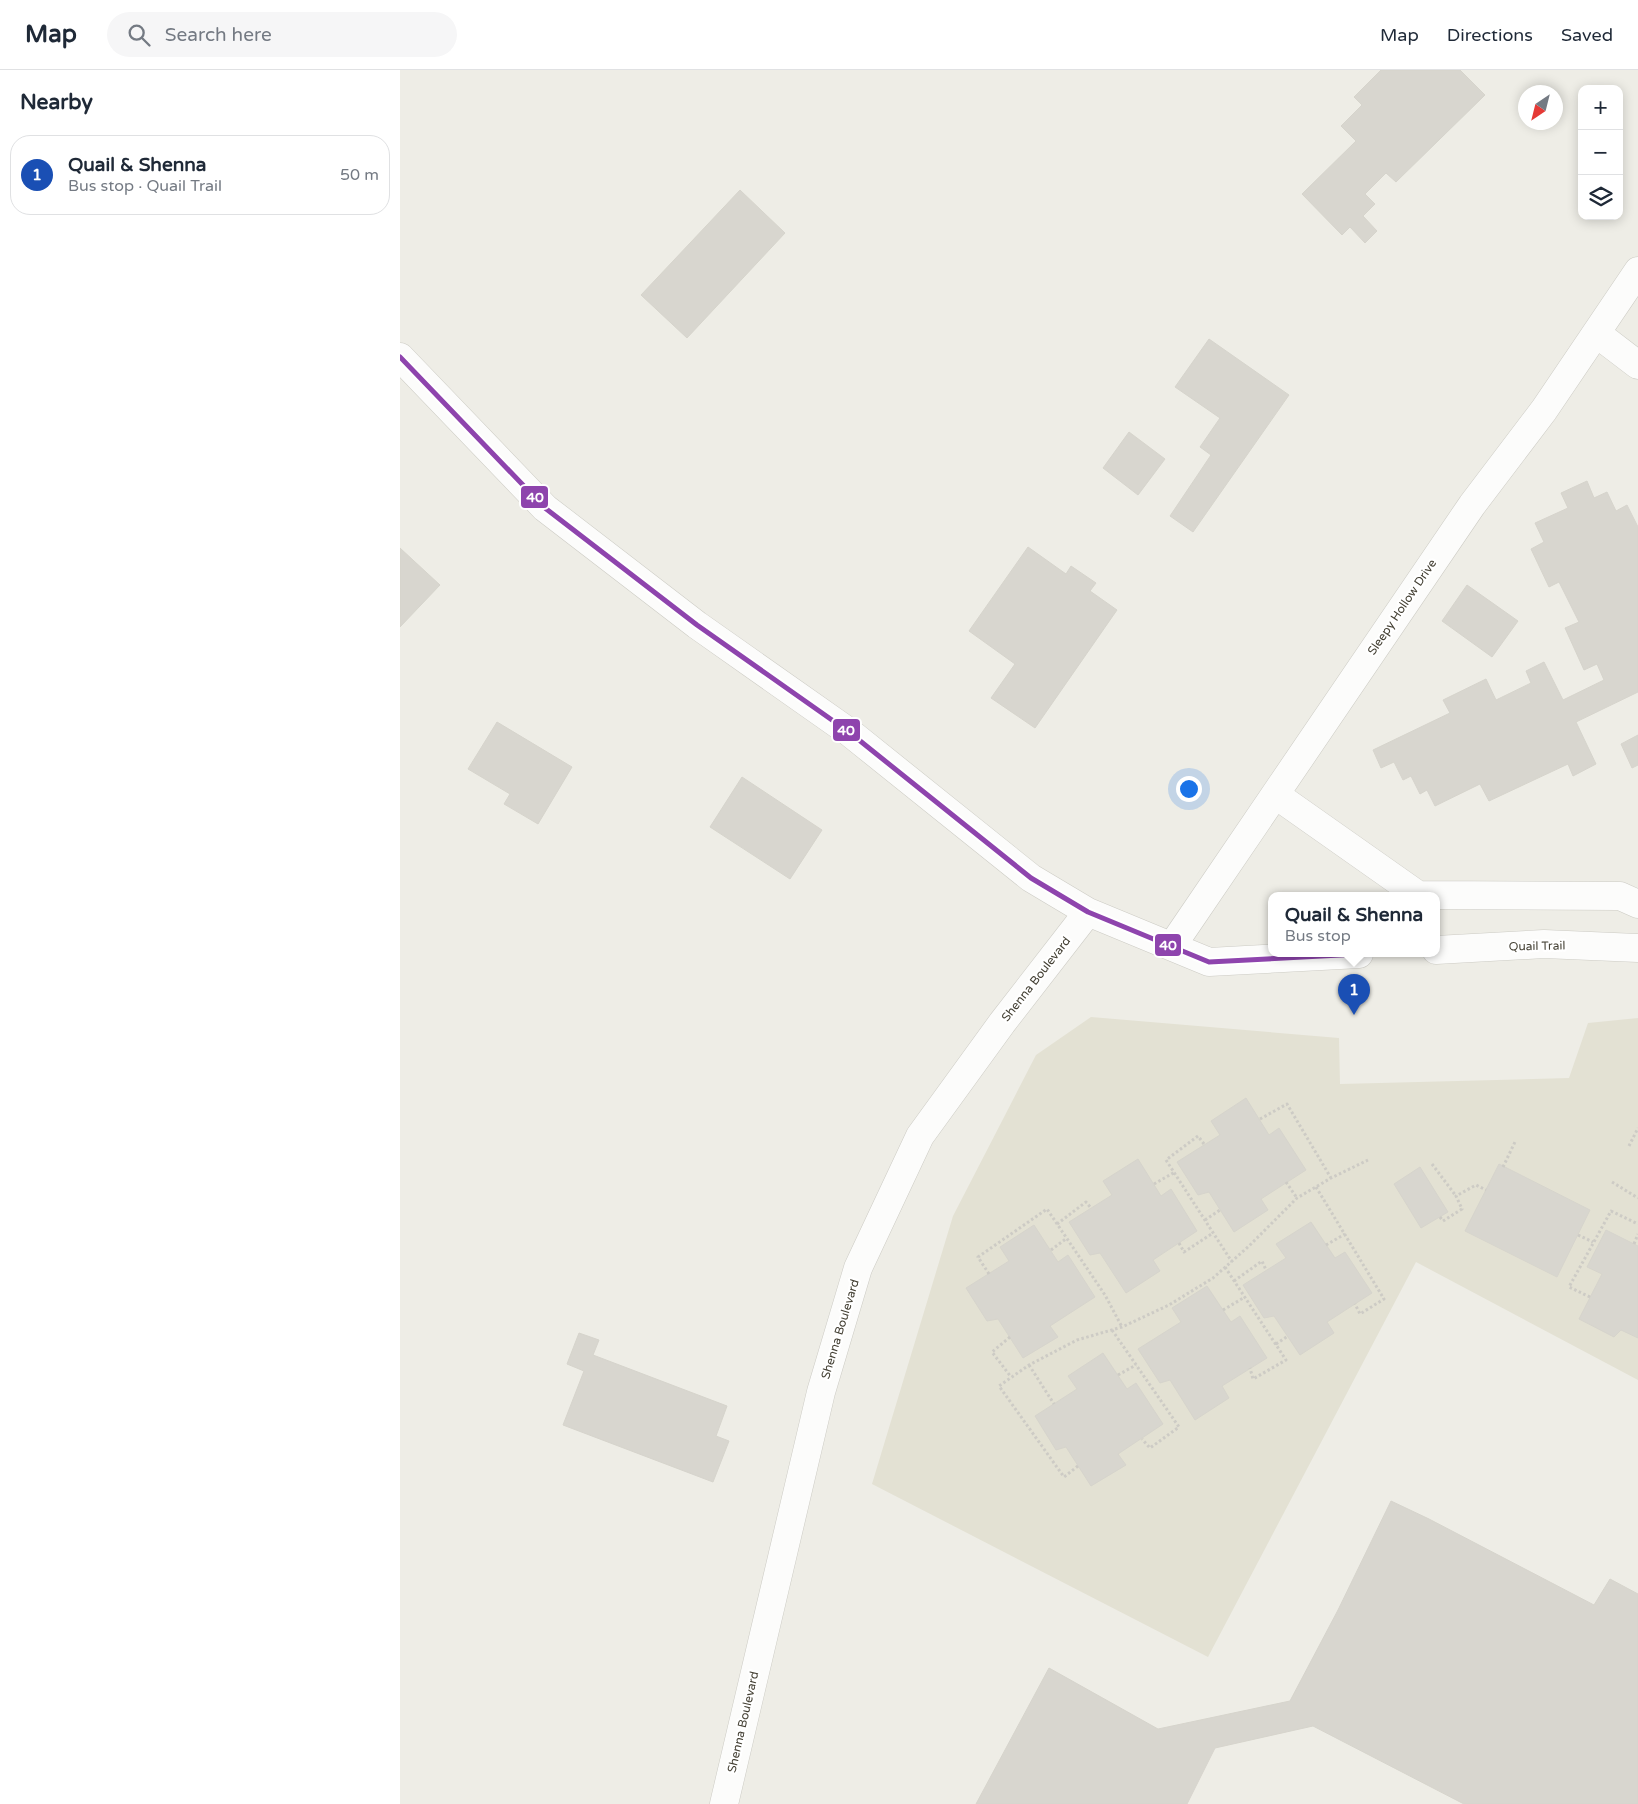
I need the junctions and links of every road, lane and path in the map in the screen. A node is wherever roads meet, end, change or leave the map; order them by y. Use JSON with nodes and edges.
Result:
{"nodes":[{"id":1,"x":1638,"y":271,"type":"edge"},
{"id":2,"x":1596,"y":332,"type":"junction"},
{"id":3,"x":400,"y":357,"type":"edge"},
{"id":4,"x":1638,"y":365,"type":"edge"},
{"id":5,"x":1276,"y":795,"type":"junction"},
{"id":6,"x":1413,"y":892,"type":"edge"},
{"id":7,"x":1440,"y":896,"type":"edge"},
{"id":8,"x":1638,"y":904,"type":"edge"},
{"id":9,"x":1088,"y":912,"type":"junction"},
{"id":10,"x":1172,"y":946,"type":"junction"},
{"id":11,"x":1638,"y":948,"type":"edge"},
{"id":12,"x":1440,"y":950,"type":"edge"},
{"id":13,"x":1303,"y":957,"type":"edge"},
{"id":14,"x":1260,"y":1120,"type":"dead end"},
{"id":15,"x":1638,"y":1128,"type":"edge"},
{"id":16,"x":1515,"y":1142,"type":"dead end"},
{"id":17,"x":1204,"y":1144,"type":"dead end"},
{"id":18,"x":1629,"y":1146,"type":"dead end"},
{"id":19,"x":1368,"y":1160,"type":"dead end"},
{"id":20,"x":1432,"y":1164,"type":"dead end"},
{"id":21,"x":1503,"y":1166,"type":"dead end"},
{"id":22,"x":1175,"y":1172,"type":"junction"},
{"id":23,"x":1331,"y":1178,"type":"junction"},
{"id":24,"x":1286,"y":1182,"type":"dead end"},
{"id":25,"x":1612,"y":1182,"type":"dead end"},
{"id":26,"x":1154,"y":1184,"type":"dead end"},
{"id":27,"x":1316,"y":1187,"type":"junction"},
{"id":28,"x":1486,"y":1190,"type":"dead end"},
{"id":29,"x":1456,"y":1196,"type":"junction"},
{"id":30,"x":1297,"y":1198,"type":"junction"},
{"id":31,"x":1638,"y":1198,"type":"edge"},
{"id":32,"x":1091,"y":1208,"type":"dead end"},
{"id":33,"x":1220,"y":1210,"type":"dead end"},
{"id":34,"x":1440,"y":1217,"type":"dead end"},
{"id":35,"x":1204,"y":1220,"type":"junction"},
{"id":36,"x":1057,"y":1224,"type":"junction"},
{"id":37,"x":1638,"y":1224,"type":"edge"},
{"id":38,"x":1214,"y":1234,"type":"junction"},
{"id":39,"x":1345,"y":1234,"type":"junction"},
{"id":40,"x":1638,"y":1234,"type":"edge"},
{"id":41,"x":1578,"y":1235,"type":"dead end"},
{"id":42,"x":1067,"y":1238,"type":"junction"},
{"id":43,"x":1593,"y":1242,"type":"junction"},
{"id":44,"x":1179,"y":1243,"type":"dead end"},
{"id":45,"x":1634,"y":1244,"type":"dead end"},
{"id":46,"x":1326,"y":1245,"type":"dead end"},
{"id":47,"x":1051,"y":1250,"type":"dead end"},
{"id":48,"x":1232,"y":1262,"type":"junction"},
{"id":49,"x":1225,"y":1267,"type":"junction"},
{"id":50,"x":1266,"y":1270,"type":"dead end"},
{"id":51,"x":989,"y":1274,"type":"dead end"},
{"id":52,"x":1234,"y":1281,"type":"junction"},
{"id":53,"x":1245,"y":1297,"type":"junction"},
{"id":54,"x":1590,"y":1297,"type":"dead end"},
{"id":55,"x":1355,"y":1304,"type":"dead end"},
{"id":56,"x":1223,"y":1310,"type":"dead end"},
{"id":57,"x":1122,"y":1327,"type":"junction"},
{"id":58,"x":1112,"y":1330,"type":"junction"},
{"id":59,"x":1288,"y":1336,"type":"dead end"},
{"id":60,"x":1010,"y":1337,"type":"dead end"},
{"id":61,"x":1276,"y":1344,"type":"junction"},
{"id":62,"x":1136,"y":1364,"type":"junction"},
{"id":63,"x":1029,"y":1365,"type":"junction"},
{"id":64,"x":1250,"y":1368,"type":"dead end"},
{"id":65,"x":1118,"y":1375,"type":"dead end"},
{"id":66,"x":1011,"y":1377,"type":"junction"},
{"id":67,"x":1054,"y":1404,"type":"dead end"},
{"id":68,"x":1142,"y":1439,"type":"dead end"},
{"id":69,"x":1078,"y":1466,"type":"dead end"},
{"id":70,"x":724,"y":1804,"type":"edge"}],
"edges":[{"from":1,"to":2,"type":"street","name":"Sleepy Hollow Drive"},
{"from":2,"to":4,"type":"street"},
{"from":2,"to":5,"type":"street","name":"Sleepy Hollow Drive"},
{"from":3,"to":9,"type":"street"},
{"from":5,"to":6,"type":"street"},
{"from":5,"to":10,"type":"street","name":"Sleepy Hollow Drive"},
{"from":7,"to":8,"type":"street"},
{"from":9,"to":10,"type":"street"},
{"from":9,"to":70,"type":"street","name":"Shenna Boulevard"},
{"from":10,"to":13,"type":"street"},
{"from":11,"to":12,"type":"street","name":"Quail Trail"},
{"from":14,"to":23,"type":"path"},
{"from":15,"to":18,"type":"path"},
{"from":16,"to":21,"type":"path"},
{"from":17,"to":22,"type":"path"},
{"from":19,"to":23,"type":"path"},
{"from":20,"to":29,"type":"path"},
{"from":22,"to":26,"type":"path"},
{"from":22,"to":35,"type":"path"},
{"from":23,"to":27,"type":"path"},
{"from":24,"to":30,"type":"path"},
{"from":25,"to":31,"type":"path"},
{"from":27,"to":30,"type":"path"},
{"from":27,"to":39,"type":"path"},
{"from":28,"to":29,"type":"path"},
{"from":29,"to":34,"type":"path"},
{"from":30,"to":48,"type":"path"},
{"from":32,"to":36,"type":"path"},
{"from":33,"to":35,"type":"path"},
{"from":35,"to":38,"type":"path"},
{"from":36,"to":42,"type":"path"},
{"from":36,"to":51,"type":"path"},
{"from":37,"to":43,"type":"path"},
{"from":38,"to":44,"type":"path"},
{"from":38,"to":48,"type":"path"},
{"from":39,"to":46,"type":"path"},
{"from":39,"to":55,"type":"path"},
{"from":40,"to":45,"type":"path"},
{"from":41,"to":43,"type":"path"},
{"from":42,"to":47,"type":"path"},
{"from":42,"to":57,"type":"path"},
{"from":43,"to":54,"type":"path"},
{"from":48,"to":49,"type":"path"},
{"from":49,"to":52,"type":"path"},
{"from":49,"to":57,"type":"path"},
{"from":50,"to":52,"type":"path"},
{"from":52,"to":53,"type":"path"},
{"from":53,"to":56,"type":"path"},
{"from":53,"to":61,"type":"path"},
{"from":57,"to":58,"type":"path"},
{"from":58,"to":62,"type":"path"},
{"from":58,"to":63,"type":"path"},
{"from":59,"to":61,"type":"path"},
{"from":60,"to":66,"type":"path"},
{"from":61,"to":64,"type":"path"},
{"from":62,"to":65,"type":"path"},
{"from":62,"to":68,"type":"path"},
{"from":63,"to":66,"type":"path"},
{"from":63,"to":67,"type":"path"},
{"from":66,"to":69,"type":"path"}]}
